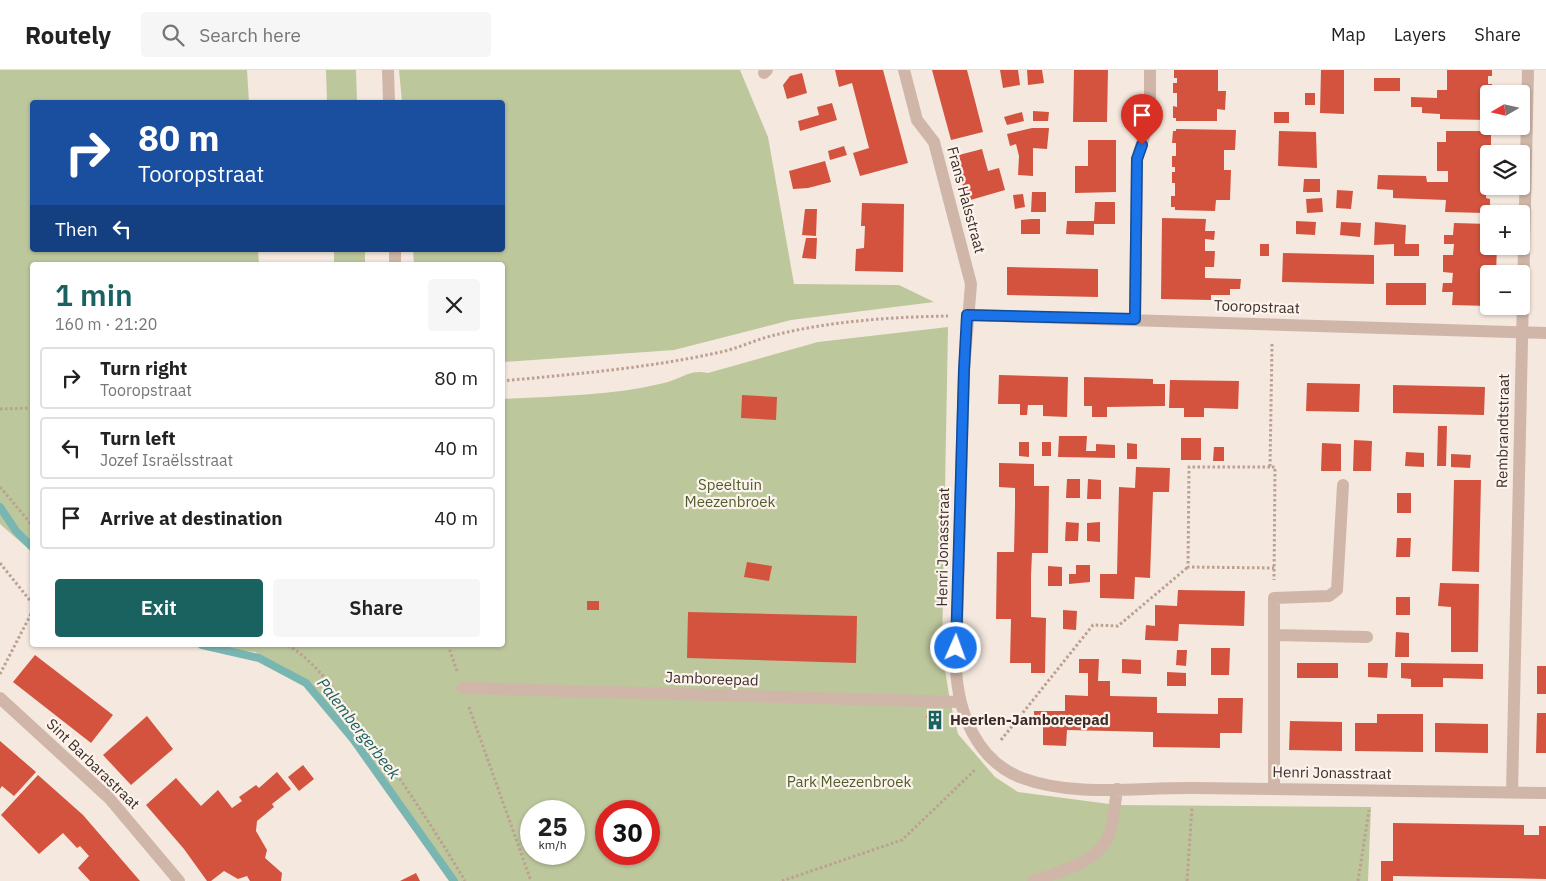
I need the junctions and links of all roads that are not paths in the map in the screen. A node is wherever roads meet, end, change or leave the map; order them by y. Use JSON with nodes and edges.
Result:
{"nodes":[{"id":1,"x":388,"y":70,"type":"edge"},
{"id":2,"x":904,"y":70,"type":"edge"},
{"id":3,"x":1150,"y":70,"type":"edge"},
{"id":4,"x":1528,"y":70,"type":"edge"},
{"id":5,"x":389,"y":100,"type":"edge"},
{"id":6,"x":967,"y":315,"type":"junction"},
{"id":7,"x":1135,"y":319,"type":"junction"},
{"id":8,"x":1522,"y":333,"type":"junction"},
{"id":9,"x":1546,"y":333,"type":"edge"},
{"id":10,"x":1343,"y":485,"type":"dead end"},
{"id":11,"x":1275,"y":635,"type":"junction"},
{"id":12,"x":1367,"y":637,"type":"dead end"},
{"id":13,"x":462,"y":688,"type":"road end"},
{"id":14,"x":0,"y":698,"type":"edge"},
{"id":15,"x":960,"y":702,"type":"junction"},
{"id":16,"x":1117,"y":789,"type":"junction"},
{"id":17,"x":1274,"y":789,"type":"junction"},
{"id":18,"x":1512,"y":792,"type":"junction"},
{"id":19,"x":1546,"y":793,"type":"edge"},
{"id":20,"x":179,"y":881,"type":"edge"},
{"id":21,"x":1033,"y":881,"type":"edge"}],
"edges":[{"from":1,"to":5,"type":"street"},
{"from":2,"to":6,"type":"street","name":"Frans Halsstraat"},
{"from":3,"to":7,"type":"street"},
{"from":4,"to":8,"type":"street","name":"Rembrandtstraat"},
{"from":6,"to":7,"type":"street","name":"Tooropstraat"},
{"from":6,"to":15,"type":"street","name":"Henri Jonasstraat"},
{"from":7,"to":8,"type":"street","name":"Tooropstraat"},
{"from":8,"to":9,"type":"street","name":"Tooropstraat"},
{"from":8,"to":18,"type":"street","name":"Rembrandtstraat"},
{"from":10,"to":11,"type":"street"},
{"from":11,"to":12,"type":"street"},
{"from":11,"to":17,"type":"street"},
{"from":13,"to":15,"type":"street","name":"Jamboreepad"},
{"from":14,"to":20,"type":"street","name":"Sint Barbarastraat"},
{"from":15,"to":16,"type":"street","name":"Henri Jonasstraat"},
{"from":16,"to":17,"type":"street","name":"Henri Jonasstraat"},
{"from":16,"to":21,"type":"street"},
{"from":17,"to":18,"type":"street","name":"Henri Jonasstraat"},
{"from":18,"to":19,"type":"street","name":"Henri Jonasstraat"}]}
